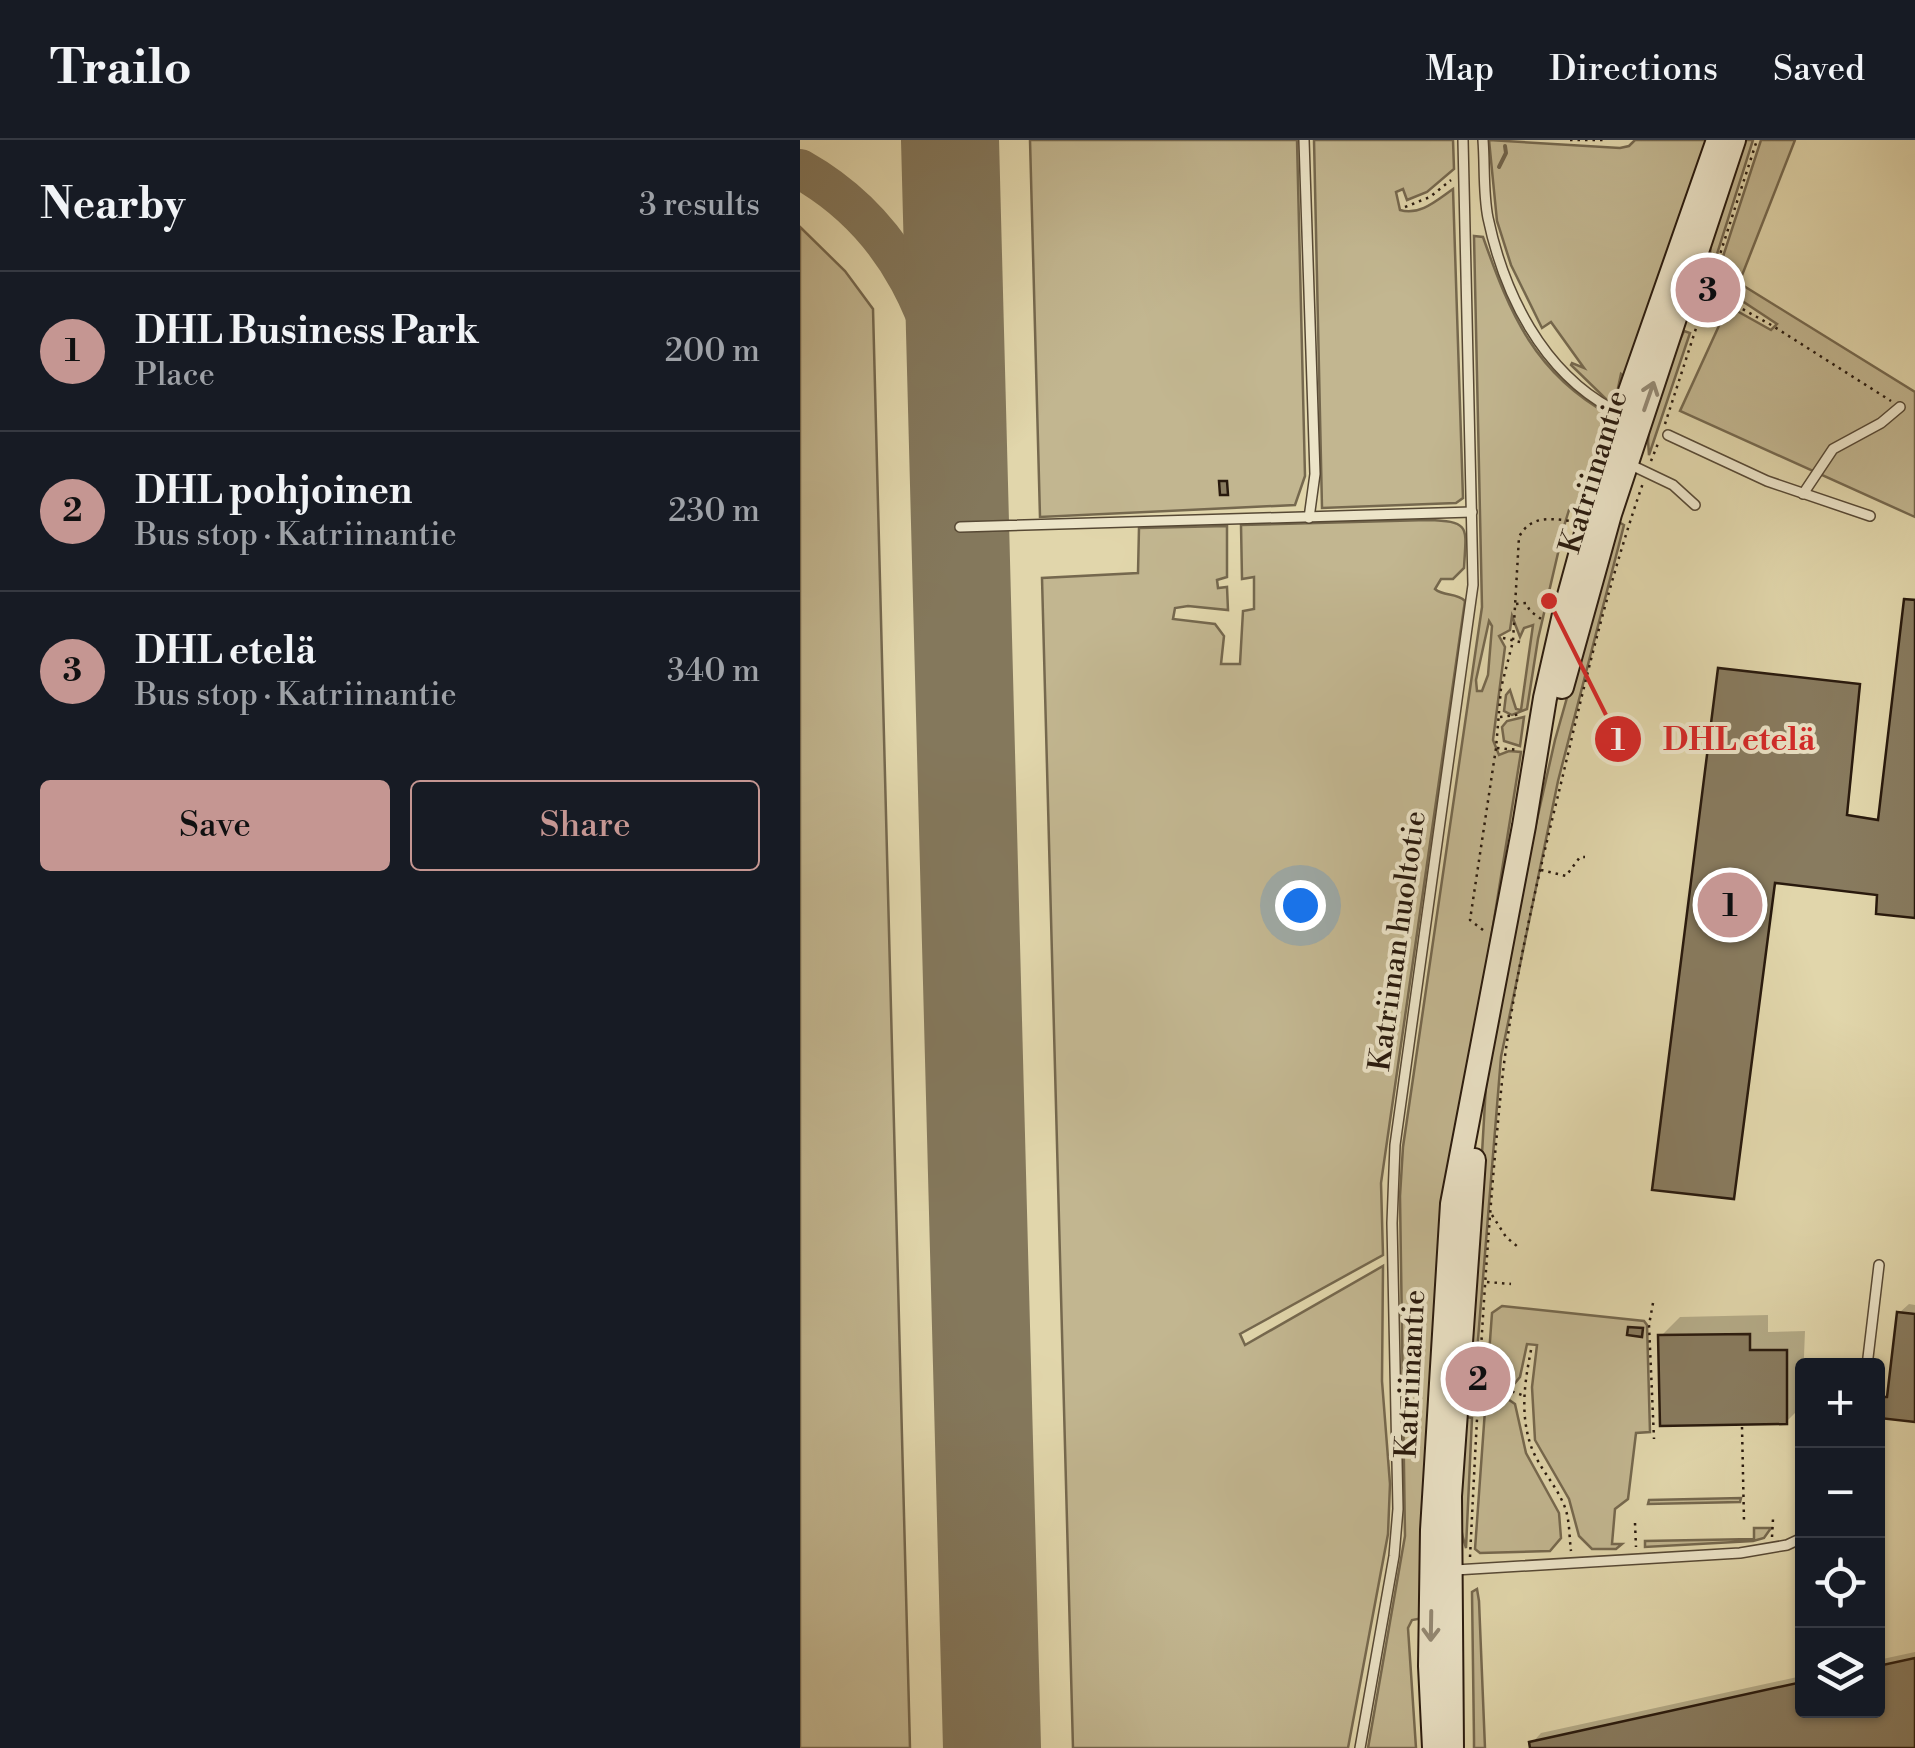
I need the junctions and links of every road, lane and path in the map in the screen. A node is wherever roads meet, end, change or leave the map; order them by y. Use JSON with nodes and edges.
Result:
{"nodes":[{"id":1,"x":1304,"y":140,"type":"edge"},
{"id":2,"x":1463,"y":140,"type":"edge"},
{"id":3,"x":1484,"y":140,"type":"edge"},
{"id":4,"x":1570,"y":140,"type":"edge"},
{"id":5,"x":1608,"y":140,"type":"edge"},
{"id":6,"x":1718,"y":140,"type":"edge"},
{"id":7,"x":1734,"y":140,"type":"edge"},
{"id":8,"x":1757,"y":140,"type":"edge"},
{"id":9,"x":1464,"y":170,"type":"junction"},
{"id":10,"x":1405,"y":207,"type":"dead end"},
{"id":11,"x":1708,"y":290,"type":"junction"},
{"id":12,"x":1900,"y":407,"type":"joint"},
{"id":13,"x":1612,"y":409,"type":"dead end"},
{"id":14,"x":1668,"y":435,"type":"dead end"},
{"id":15,"x":1627,"y":464,"type":"junction"},
{"id":16,"x":1803,"y":494,"type":"junction"},
{"id":17,"x":1695,"y":505,"type":"dead end"},
{"id":18,"x":1472,"y":512,"type":"junction"},
{"id":19,"x":1870,"y":516,"type":"dead end"},
{"id":20,"x":1310,"y":518,"type":"junction"},
{"id":21,"x":1571,"y":521,"type":"dead end"},
{"id":22,"x":960,"y":527,"type":"dead end"},
{"id":23,"x":1515,"y":604,"type":"junction"},
{"id":24,"x":1544,"y":622,"type":"dead end"},
{"id":25,"x":1503,"y":638,"type":"dead end"},
{"id":26,"x":1513,"y":641,"type":"junction"},
{"id":27,"x":1524,"y":643,"type":"dead end"},
{"id":28,"x":1530,"y":710,"type":"dead end"},
{"id":29,"x":1499,"y":717,"type":"junction"},
{"id":30,"x":1496,"y":748,"type":"junction"},
{"id":31,"x":1524,"y":752,"type":"dead end"},
{"id":32,"x":1585,"y":857,"type":"dead end"},
{"id":33,"x":1540,"y":870,"type":"junction"},
{"id":34,"x":1490,"y":935,"type":"dead end"},
{"id":35,"x":1492,"y":1213,"type":"junction"},
{"id":36,"x":1518,"y":1247,"type":"dead end"},
{"id":37,"x":1879,"y":1265,"type":"dead end"},
{"id":38,"x":1486,"y":1282,"type":"junction"},
{"id":39,"x":1511,"y":1284,"type":"dead end"},
{"id":40,"x":1652,"y":1303,"type":"dead end"},
{"id":41,"x":1531,"y":1350,"type":"dead end"},
{"id":42,"x":1868,"y":1358,"type":"edge"},
{"id":43,"x":1505,"y":1389,"type":"dead end"},
{"id":44,"x":1524,"y":1396,"type":"junction"},
{"id":45,"x":1742,"y":1427,"type":"dead end"},
{"id":46,"x":1654,"y":1439,"type":"dead end"},
{"id":47,"x":1744,"y":1521,"type":"dead end"},
{"id":48,"x":1795,"y":1541,"type":"edge"},
{"id":49,"x":1572,"y":1562,"type":"junction"},
{"id":50,"x":1451,"y":1569,"type":"junction"},
{"id":51,"x":1360,"y":1748,"type":"edge"},
{"id":52,"x":1434,"y":1748,"type":"edge"},
{"id":53,"x":1452,"y":1748,"type":"edge"}],
"edges":[{"from":1,"to":20,"type":"lane"},
{"from":2,"to":9,"type":"lane","name":"Katriinan huoltotie"},
{"from":3,"to":13,"type":"lane"},
{"from":4,"to":5,"type":"path"},
{"from":6,"to":15,"type":"main road","name":"Katriinantie"},
{"from":15,"to":7,"type":"main road","name":"Katriinantie","one_way":true},
{"from":8,"to":11,"type":"path"},
{"from":9,"to":10,"type":"path"},
{"from":9,"to":18,"type":"lane","name":"Katriinan huoltotie"},
{"from":11,"to":12,"type":"path"},
{"from":11,"to":15,"type":"path"},
{"from":12,"to":16,"type":"lane"},
{"from":14,"to":16,"type":"lane"},
{"from":15,"to":17,"type":"lane"},
{"from":15,"to":33,"type":"path"},
{"from":15,"to":50,"type":"main road","name":"Katriinantie"},
{"from":16,"to":19,"type":"lane"},
{"from":18,"to":20,"type":"lane"},
{"from":18,"to":51,"type":"lane","name":"Katriinan huoltotie"},
{"from":20,"to":22,"type":"lane"},
{"from":21,"to":23,"type":"path"},
{"from":23,"to":24,"type":"path"},
{"from":23,"to":26,"type":"path"},
{"from":25,"to":26,"type":"path"},
{"from":26,"to":27,"type":"path"},
{"from":26,"to":29,"type":"path"},
{"from":28,"to":29,"type":"path"},
{"from":29,"to":30,"type":"path"},
{"from":30,"to":31,"type":"path"},
{"from":30,"to":34,"type":"path"},
{"from":32,"to":33,"type":"path"},
{"from":33,"to":35,"type":"path"},
{"from":35,"to":36,"type":"path"},
{"from":35,"to":38,"type":"path"},
{"from":37,"to":42,"type":"lane"},
{"from":38,"to":39,"type":"path"},
{"from":38,"to":50,"type":"path"},
{"from":40,"to":46,"type":"path"},
{"from":41,"to":44,"type":"path"},
{"from":43,"to":44,"type":"path"},
{"from":44,"to":49,"type":"path"},
{"from":45,"to":47,"type":"path"},
{"from":48,"to":49,"type":"lane"},
{"from":49,"to":50,"type":"lane"},
{"from":50,"to":52,"type":"main road","name":"Katriinantie","one_way":true},
{"from":50,"to":53,"type":"main road","name":"Katriinantie"}]}
